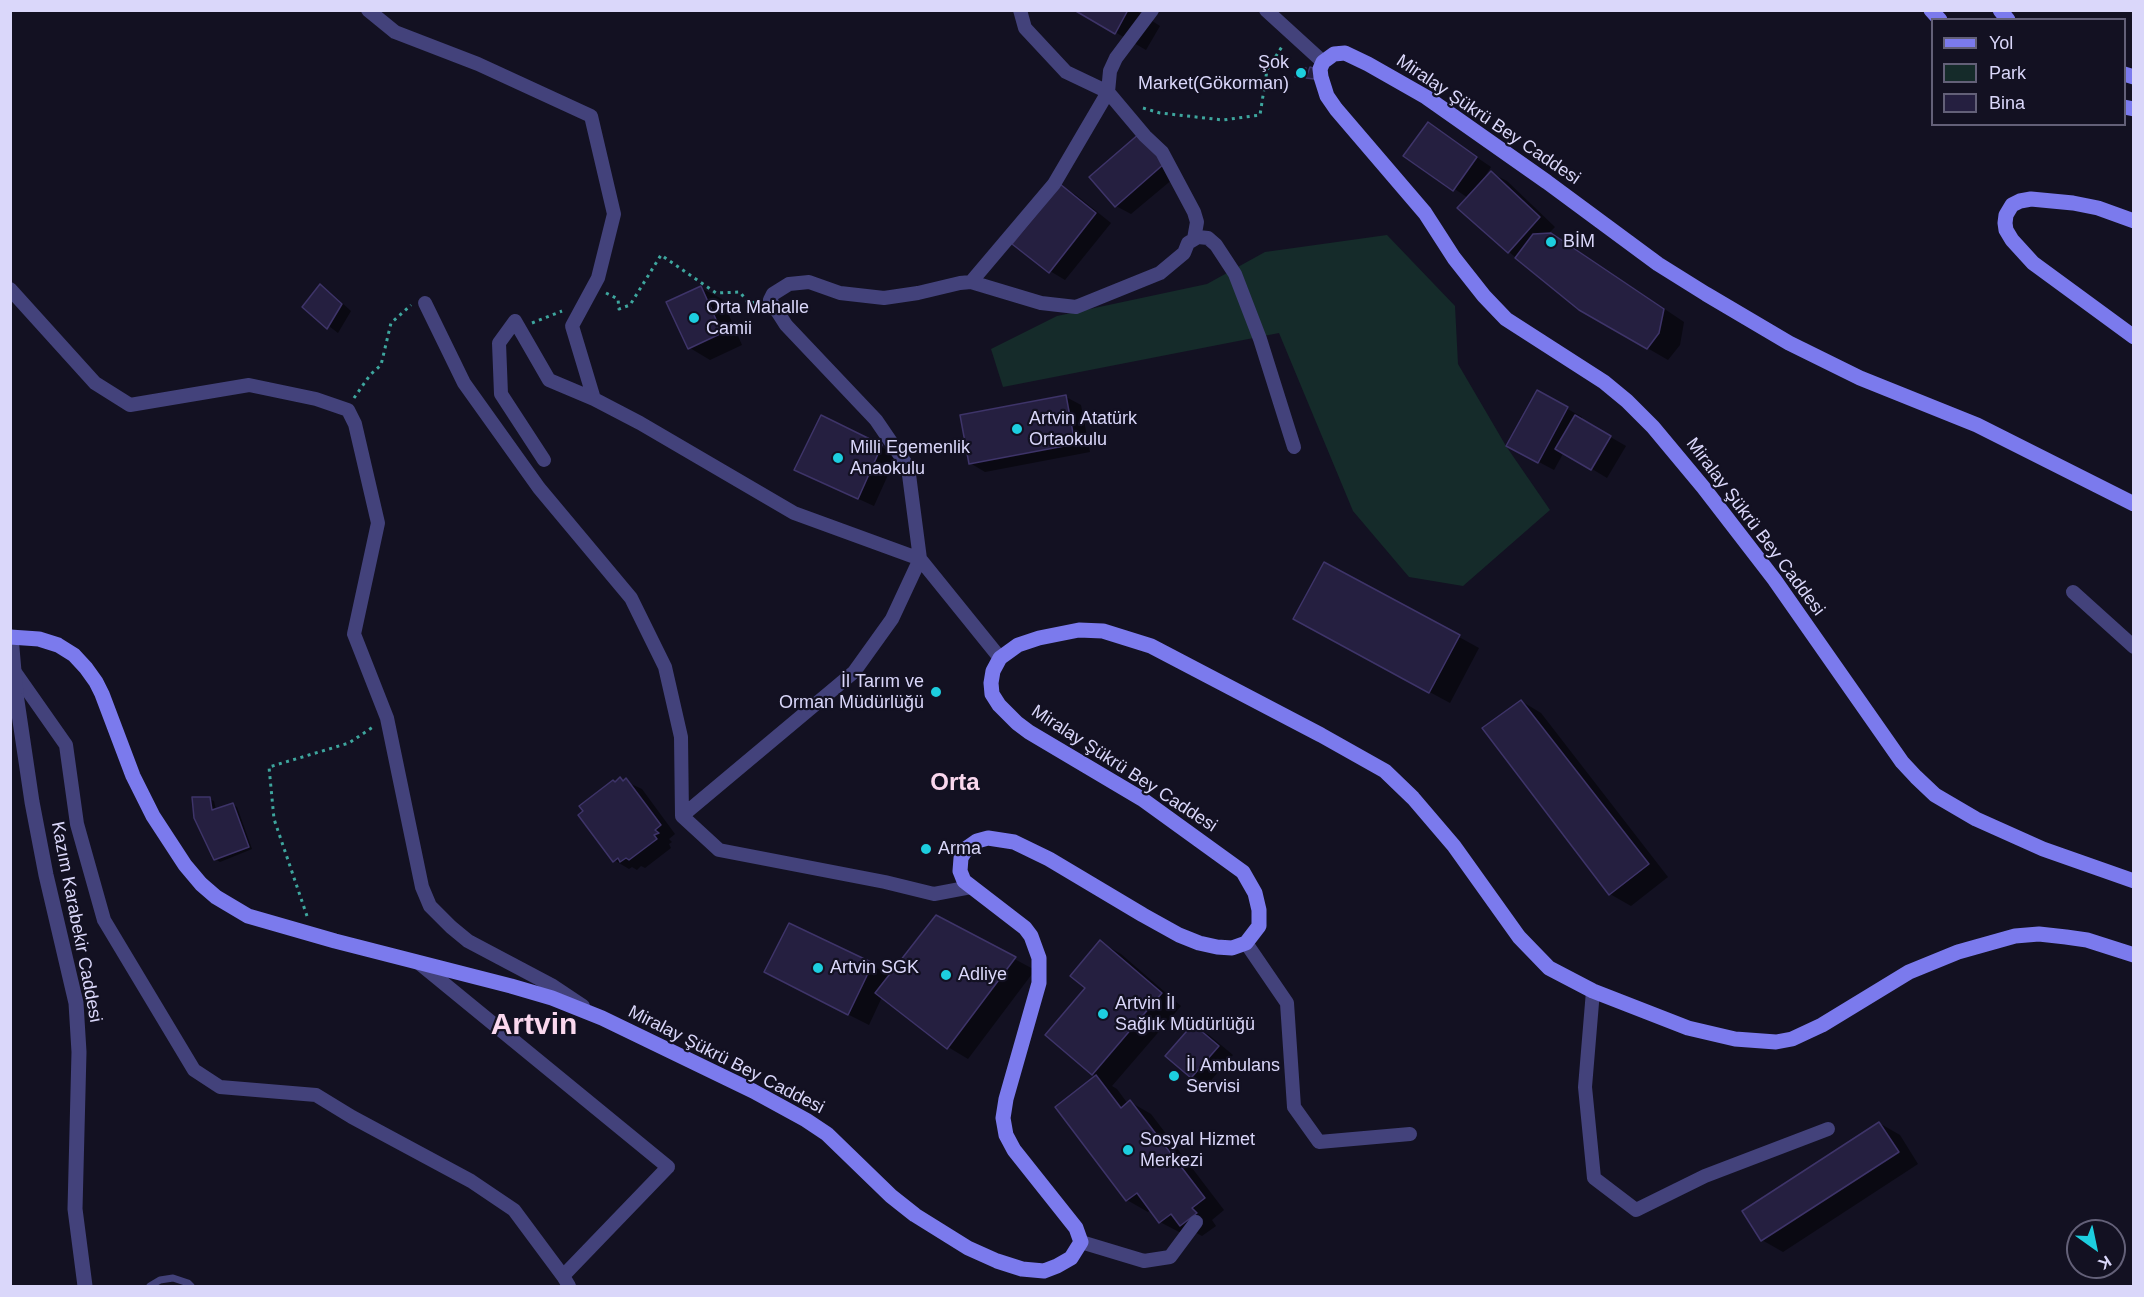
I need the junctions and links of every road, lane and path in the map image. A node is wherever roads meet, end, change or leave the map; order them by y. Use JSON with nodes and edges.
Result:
{"nodes":[{"id":1,"x":368,"y":10,"type":"edge"},
{"id":2,"x":1020,"y":10,"type":"edge"},
{"id":3,"x":1152,"y":10,"type":"edge"},
{"id":4,"x":1266,"y":10,"type":"edge"},
{"id":5,"x":1291,"y":33,"type":"junction"},
{"id":6,"x":1323,"y":62,"type":"junction"},
{"id":7,"x":1108,"y":92,"type":"junction"},
{"id":8,"x":1139,"y":106,"type":"dead end"},
{"id":9,"x":2133,"y":220,"type":"edge"},
{"id":10,"x":1194,"y":239,"type":"junction"},
{"id":11,"x":971,"y":282,"type":"junction"},
{"id":12,"x":10,"y":289,"type":"edge"},
{"id":13,"x":774,"y":294,"type":"junction"},
{"id":14,"x":588,"y":295,"type":"junction"},
{"id":15,"x":425,"y":303,"type":"joint"},
{"id":16,"x":519,"y":328,"type":"junction"},
{"id":17,"x":2133,"y":337,"type":"edge"},
{"id":18,"x":594,"y":399,"type":"junction"},
{"id":19,"x":348,"y":410,"type":"junction"},
{"id":20,"x":1294,"y":447,"type":"dead end"},
{"id":21,"x":544,"y":460,"type":"dead end"},
{"id":22,"x":2133,"y":504,"type":"edge"},
{"id":23,"x":920,"y":559,"type":"junction"},
{"id":24,"x":2073,"y":592,"type":"dead end"},
{"id":25,"x":11,"y":637,"type":"edge"},
{"id":26,"x":2133,"y":647,"type":"edge"},
{"id":27,"x":1000,"y":658,"type":"junction"},
{"id":28,"x":12,"y":668,"type":"junction"},
{"id":29,"x":387,"y":718,"type":"junction"},
{"id":30,"x":682,"y":816,"type":"junction"},
{"id":31,"x":2133,"y":881,"type":"edge"},
{"id":32,"x":971,"y":887,"type":"junction"},
{"id":33,"x":313,"y":934,"type":"junction"},
{"id":34,"x":1246,"y":943,"type":"junction"},
{"id":35,"x":2133,"y":955,"type":"edge"},
{"id":36,"x":419,"y":963,"type":"junction"},
{"id":37,"x":1593,"y":991,"type":"junction"},
{"id":38,"x":602,"y":1018,"type":"junction"},
{"id":39,"x":1828,"y":1129,"type":"dead end"},
{"id":40,"x":1410,"y":1134,"type":"dead end"},
{"id":41,"x":1196,"y":1222,"type":"dead end"},
{"id":42,"x":1081,"y":1242,"type":"junction"},
{"id":43,"x":566,"y":1281,"type":"edge"},
{"id":44,"x":85,"y":1287,"type":"edge"},
{"id":45,"x":150,"y":1287,"type":"edge"},
{"id":46,"x":191,"y":1287,"type":"edge"}],
"edges":[{"from":1,"to":14,"type":"street"},
{"from":2,"to":7,"type":"street"},
{"from":3,"to":7,"type":"street"},
{"from":4,"to":5,"type":"street"},
{"from":5,"to":6,"type":"street"},
{"from":5,"to":8,"type":"path"},
{"from":6,"to":22,"type":"main road","name":"Miralay Şükrü Bey Caddesi"},
{"from":6,"to":31,"type":"main road","name":"Miralay Şükrü Bey Caddesi"},
{"from":7,"to":10,"type":"street"},
{"from":7,"to":11,"type":"street"},
{"from":9,"to":17,"type":"main road"},
{"from":10,"to":11,"type":"street"},
{"from":10,"to":20,"type":"street"},
{"from":11,"to":13,"type":"street"},
{"from":12,"to":19,"type":"street"},
{"from":13,"to":14,"type":"path"},
{"from":13,"to":23,"type":"street"},
{"from":14,"to":16,"type":"path"},
{"from":14,"to":18,"type":"street"},
{"from":15,"to":19,"type":"path"},
{"from":15,"to":30,"type":"street"},
{"from":16,"to":18,"type":"street"},
{"from":16,"to":21,"type":"street"},
{"from":18,"to":23,"type":"street"},
{"from":19,"to":29,"type":"street"},
{"from":23,"to":27,"type":"street"},
{"from":23,"to":30,"type":"street"},
{"from":24,"to":26,"type":"street"},
{"from":25,"to":28,"type":"street","name":"Kazım Karabekir Caddesi"},
{"from":25,"to":33,"type":"main road","name":"Miralay Şükrü Bey Caddesi"},
{"from":27,"to":34,"type":"main road","name":"Miralay Şükrü Bey Caddesi"},
{"from":27,"to":37,"type":"main road"},
{"from":28,"to":43,"type":"street"},
{"from":28,"to":44,"type":"street","name":"Kazım Karabekir Caddesi"},
{"from":29,"to":33,"type":"path"},
{"from":29,"to":38,"type":"street"},
{"from":30,"to":32,"type":"street"},
{"from":32,"to":34,"type":"main road"},
{"from":32,"to":42,"type":"main road"},
{"from":33,"to":36,"type":"main road","name":"Miralay Şükrü Bey Caddesi"},
{"from":34,"to":40,"type":"street"},
{"from":35,"to":37,"type":"main road"},
{"from":36,"to":38,"type":"main road","name":"Miralay Şükrü Bey Caddesi"},
{"from":36,"to":43,"type":"street"},
{"from":37,"to":39,"type":"street"},
{"from":38,"to":42,"type":"main road","name":"Miralay Şükrü Bey Caddesi"},
{"from":41,"to":42,"type":"street"},
{"from":45,"to":46,"type":"lane"}]}
